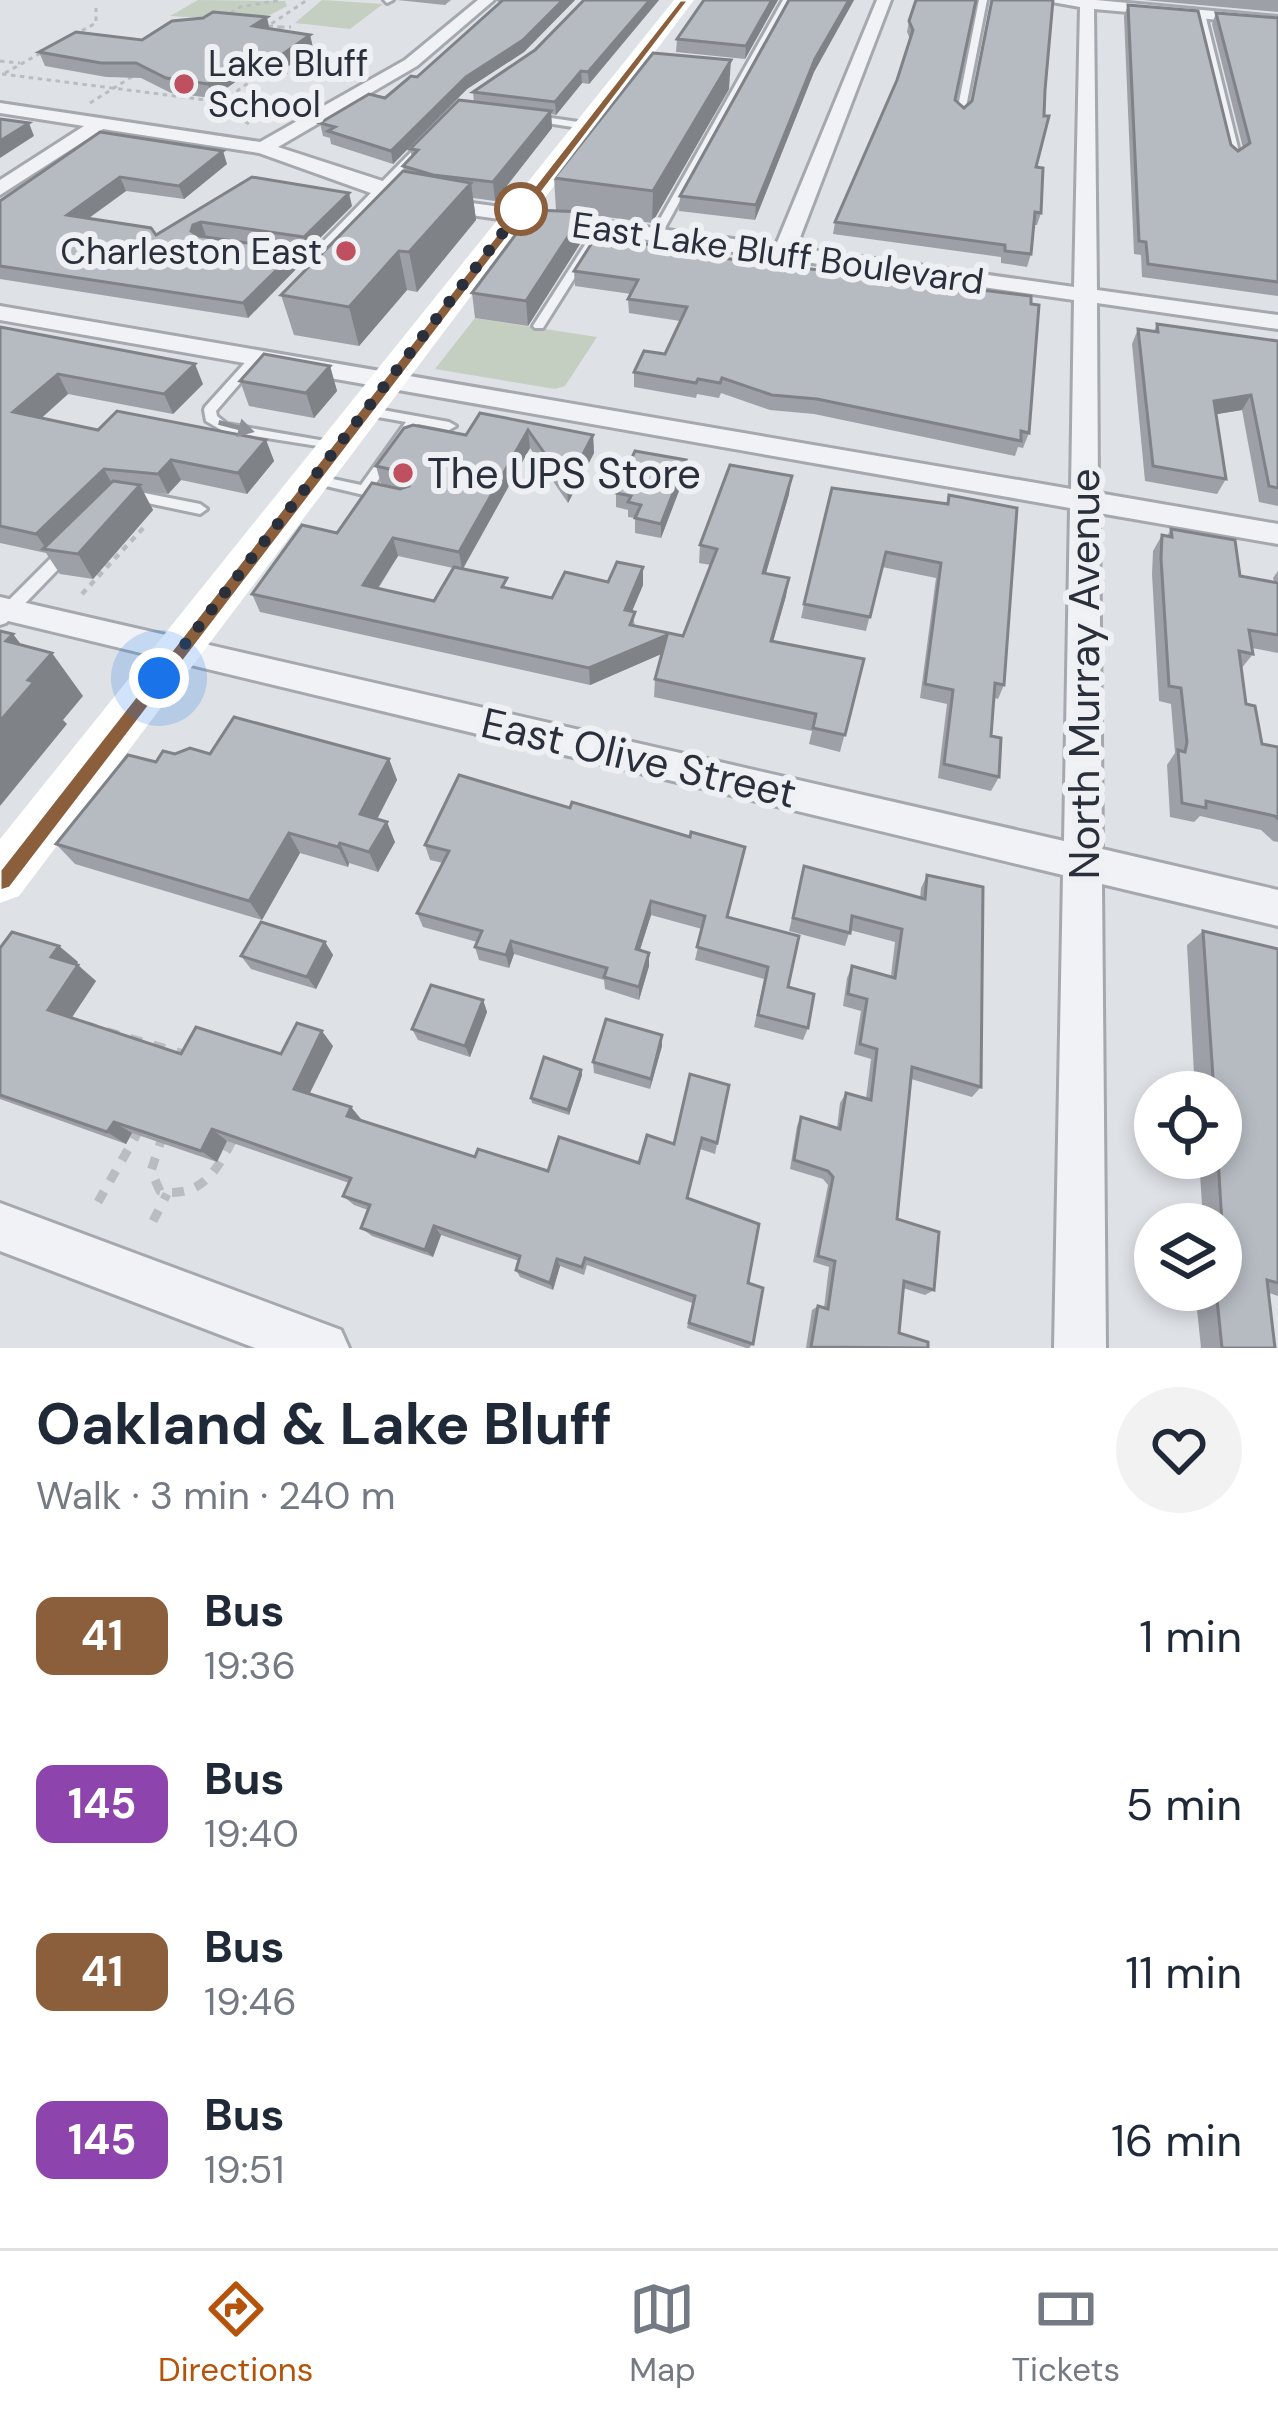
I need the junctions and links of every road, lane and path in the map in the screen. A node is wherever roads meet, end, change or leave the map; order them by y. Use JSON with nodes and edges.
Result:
{"nodes":[{"id":1,"x":281,"y":0,"type":"edge"},
{"id":2,"x":307,"y":0,"type":"edge"},
{"id":3,"x":487,"y":0,"type":"edge"},
{"id":4,"x":684,"y":0,"type":"edge"},
{"id":5,"x":788,"y":0,"type":"edge"},
{"id":6,"x":884,"y":0,"type":"edge"},
{"id":7,"x":983,"y":0,"type":"edge"},
{"id":8,"x":1048,"y":0,"type":"edge"},
{"id":9,"x":1087,"y":2,"type":"edge"},
{"id":10,"x":97,"y":8,"type":"dead end"},
{"id":11,"x":1201,"y":14,"type":"junction"},
{"id":12,"x":1278,"y":21,"type":"edge"},
{"id":13,"x":241,"y":23,"type":"edge"},
{"id":14,"x":282,"y":42,"type":"edge"},
{"id":15,"x":301,"y":44,"type":"edge"},
{"id":16,"x":320,"y":53,"type":"dead end"},
{"id":17,"x":332,"y":55,"type":"dead end"},
{"id":18,"x":0,"y":61,"type":"edge"},
{"id":19,"x":22,"y":64,"type":"dead end"},
{"id":20,"x":728,"y":64,"type":"edge"},
{"id":21,"x":750,"y":67,"type":"junction"},
{"id":22,"x":133,"y":76,"type":"edge"},
{"id":23,"x":718,"y":80,"type":"edge"},
{"id":24,"x":741,"y":83,"type":"junction"},
{"id":25,"x":113,"y":89,"type":"junction"},
{"id":26,"x":221,"y":102,"type":"junction"},
{"id":27,"x":0,"y":108,"type":"edge"},
{"id":28,"x":78,"y":111,"type":"dead end"},
{"id":29,"x":961,"y":112,"type":"edge"},
{"id":30,"x":524,"y":118,"type":"edge"},
{"id":31,"x":101,"y":122,"type":"junction"},
{"id":32,"x":585,"y":126,"type":"junction"},
{"id":33,"x":430,"y":137,"type":"edge"},
{"id":34,"x":263,"y":143,"type":"junction"},
{"id":35,"x":1235,"y":156,"type":"edge"},
{"id":36,"x":0,"y":189,"type":"edge"},
{"id":37,"x":379,"y":190,"type":"junction"},
{"id":38,"x":515,"y":216,"type":"junction"},
{"id":39,"x":602,"y":228,"type":"junction"},
{"id":40,"x":656,"y":235,"type":"junction"},
{"id":41,"x":268,"y":253,"type":"edge"},
{"id":42,"x":784,"y":253,"type":"junction"},
{"id":43,"x":1086,"y":296,"type":"junction"},
{"id":44,"x":0,"y":313,"type":"edge"},
{"id":45,"x":1278,"y":322,"type":"edge"},
{"id":46,"x":539,"y":326,"type":"dead end"},
{"id":47,"x":255,"y":359,"type":"junction"},
{"id":48,"x":376,"y":397,"type":"junction"},
{"id":49,"x":414,"y":420,"type":"junction"},
{"id":50,"x":449,"y":426,"type":"edge"},
{"id":51,"x":326,"y":463,"type":"junction"},
{"id":52,"x":364,"y":490,"type":"junction"},
{"id":53,"x":385,"y":494,"type":"edge"},
{"id":54,"x":1084,"y":500,"type":"junction"},
{"id":55,"x":200,"y":509,"type":"dead end"},
{"id":56,"x":106,"y":512,"type":"edge"},
{"id":57,"x":144,"y":527,"type":"dead end"},
{"id":58,"x":1278,"y":534,"type":"edge"},
{"id":59,"x":76,"y":541,"type":"edge"},
{"id":60,"x":82,"y":594,"type":"dead end"},
{"id":61,"x":3,"y":612,"type":"edge"},
{"id":62,"x":181,"y":650,"type":"junction"},
{"id":63,"x":1083,"y":863,"type":"junction"},
{"id":64,"x":0,"y":879,"type":"edge"},
{"id":65,"x":1278,"y":908,"type":"edge"},
{"id":66,"x":81,"y":1030,"type":"edge"},
{"id":67,"x":173,"y":1072,"type":"edge"},
{"id":68,"x":168,"y":1126,"type":"edge"},
{"id":69,"x":141,"y":1128,"type":"edge"},
{"id":70,"x":238,"y":1130,"type":"edge"},
{"id":71,"x":167,"y":1194,"type":"junction"},
{"id":72,"x":98,"y":1202,"type":"dead end"},
{"id":73,"x":152,"y":1221,"type":"dead end"},
{"id":74,"x":0,"y":1227,"type":"edge"},
{"id":75,"x":323,"y":1348,"type":"edge"},
{"id":76,"x":1080,"y":1348,"type":"edge"}],
"edges":[{"from":1,"to":13,"type":"path"},
{"from":2,"to":14,"type":"path"},
{"from":3,"to":34,"type":"street"},
{"from":4,"to":32,"type":"main road"},
{"from":5,"to":21,"type":"lane"},
{"from":6,"to":42,"type":"street"},
{"from":7,"to":29,"type":"lane"},
{"from":8,"to":9,"type":"street"},
{"from":9,"to":11,"type":"street"},
{"from":9,"to":43,"type":"street","name":"North Murray Avenue"},
{"from":10,"to":25,"type":"path"},
{"from":11,"to":12,"type":"street"},
{"from":11,"to":35,"type":"lane"},
{"from":15,"to":16,"type":"path"},
{"from":17,"to":26,"type":"path"},
{"from":18,"to":19,"type":"path"},
{"from":20,"to":21,"type":"lane"},
{"from":21,"to":24,"type":"lane"},
{"from":22,"to":25,"type":"path"},
{"from":23,"to":24,"type":"lane"},
{"from":24,"to":40,"type":"lane"},
{"from":25,"to":26,"type":"path"},
{"from":25,"to":28,"type":"path"},
{"from":26,"to":34,"type":"path"},
{"from":27,"to":31,"type":"street","name":"East Lake Bluff Boulevard"},
{"from":30,"to":32,"type":"lane"},
{"from":31,"to":34,"type":"street","name":"East Lake Bluff Boulevard"},
{"from":31,"to":36,"type":"street"},
{"from":32,"to":38,"type":"main road"},
{"from":33,"to":37,"type":"lane"},
{"from":34,"to":37,"type":"street","name":"East Lake Bluff Boulevard"},
{"from":37,"to":38,"type":"street","name":"East Lake Bluff Boulevard"},
{"from":37,"to":41,"type":"lane"},
{"from":38,"to":39,"type":"street","name":"East Lake Bluff Boulevard"},
{"from":38,"to":48,"type":"main road"},
{"from":39,"to":40,"type":"street","name":"East Lake Bluff Boulevard"},
{"from":39,"to":46,"type":"lane"},
{"from":40,"to":42,"type":"street","name":"East Lake Bluff Boulevard"},
{"from":42,"to":43,"type":"street","name":"East Lake Bluff Boulevard"},
{"from":43,"to":45,"type":"street","name":"East Lake Bluff Boulevard"},
{"from":43,"to":54,"type":"street","name":"North Murray Avenue"},
{"from":44,"to":47,"type":"street"},
{"from":47,"to":48,"type":"street"},
{"from":47,"to":51,"type":"lane","one_way":true},
{"from":48,"to":49,"type":"lane"},
{"from":48,"to":51,"type":"main road"},
{"from":48,"to":54,"type":"street"},
{"from":49,"to":50,"type":"lane"},
{"from":49,"to":52,"type":"lane"},
{"from":51,"to":52,"type":"lane"},
{"from":51,"to":62,"type":"main road"},
{"from":52,"to":53,"type":"lane"},
{"from":54,"to":58,"type":"street"},
{"from":54,"to":63,"type":"street","name":"North Murray Avenue"},
{"from":55,"to":56,"type":"lane"},
{"from":57,"to":60,"type":"path"},
{"from":59,"to":61,"type":"lane"},
{"from":61,"to":62,"type":"street","name":"East Olive Street"},
{"from":62,"to":63,"type":"street","name":"East Olive Street"},
{"from":62,"to":64,"type":"main road"},
{"from":63,"to":65,"type":"street","name":"East Olive Street"},
{"from":63,"to":76,"type":"street","name":"North Murray Avenue"},
{"from":66,"to":67,"type":"path"},
{"from":68,"to":71,"type":"path"},
{"from":69,"to":72,"type":"path"},
{"from":70,"to":71,"type":"path"},
{"from":71,"to":73,"type":"path"},
{"from":74,"to":75,"type":"street"}]}
